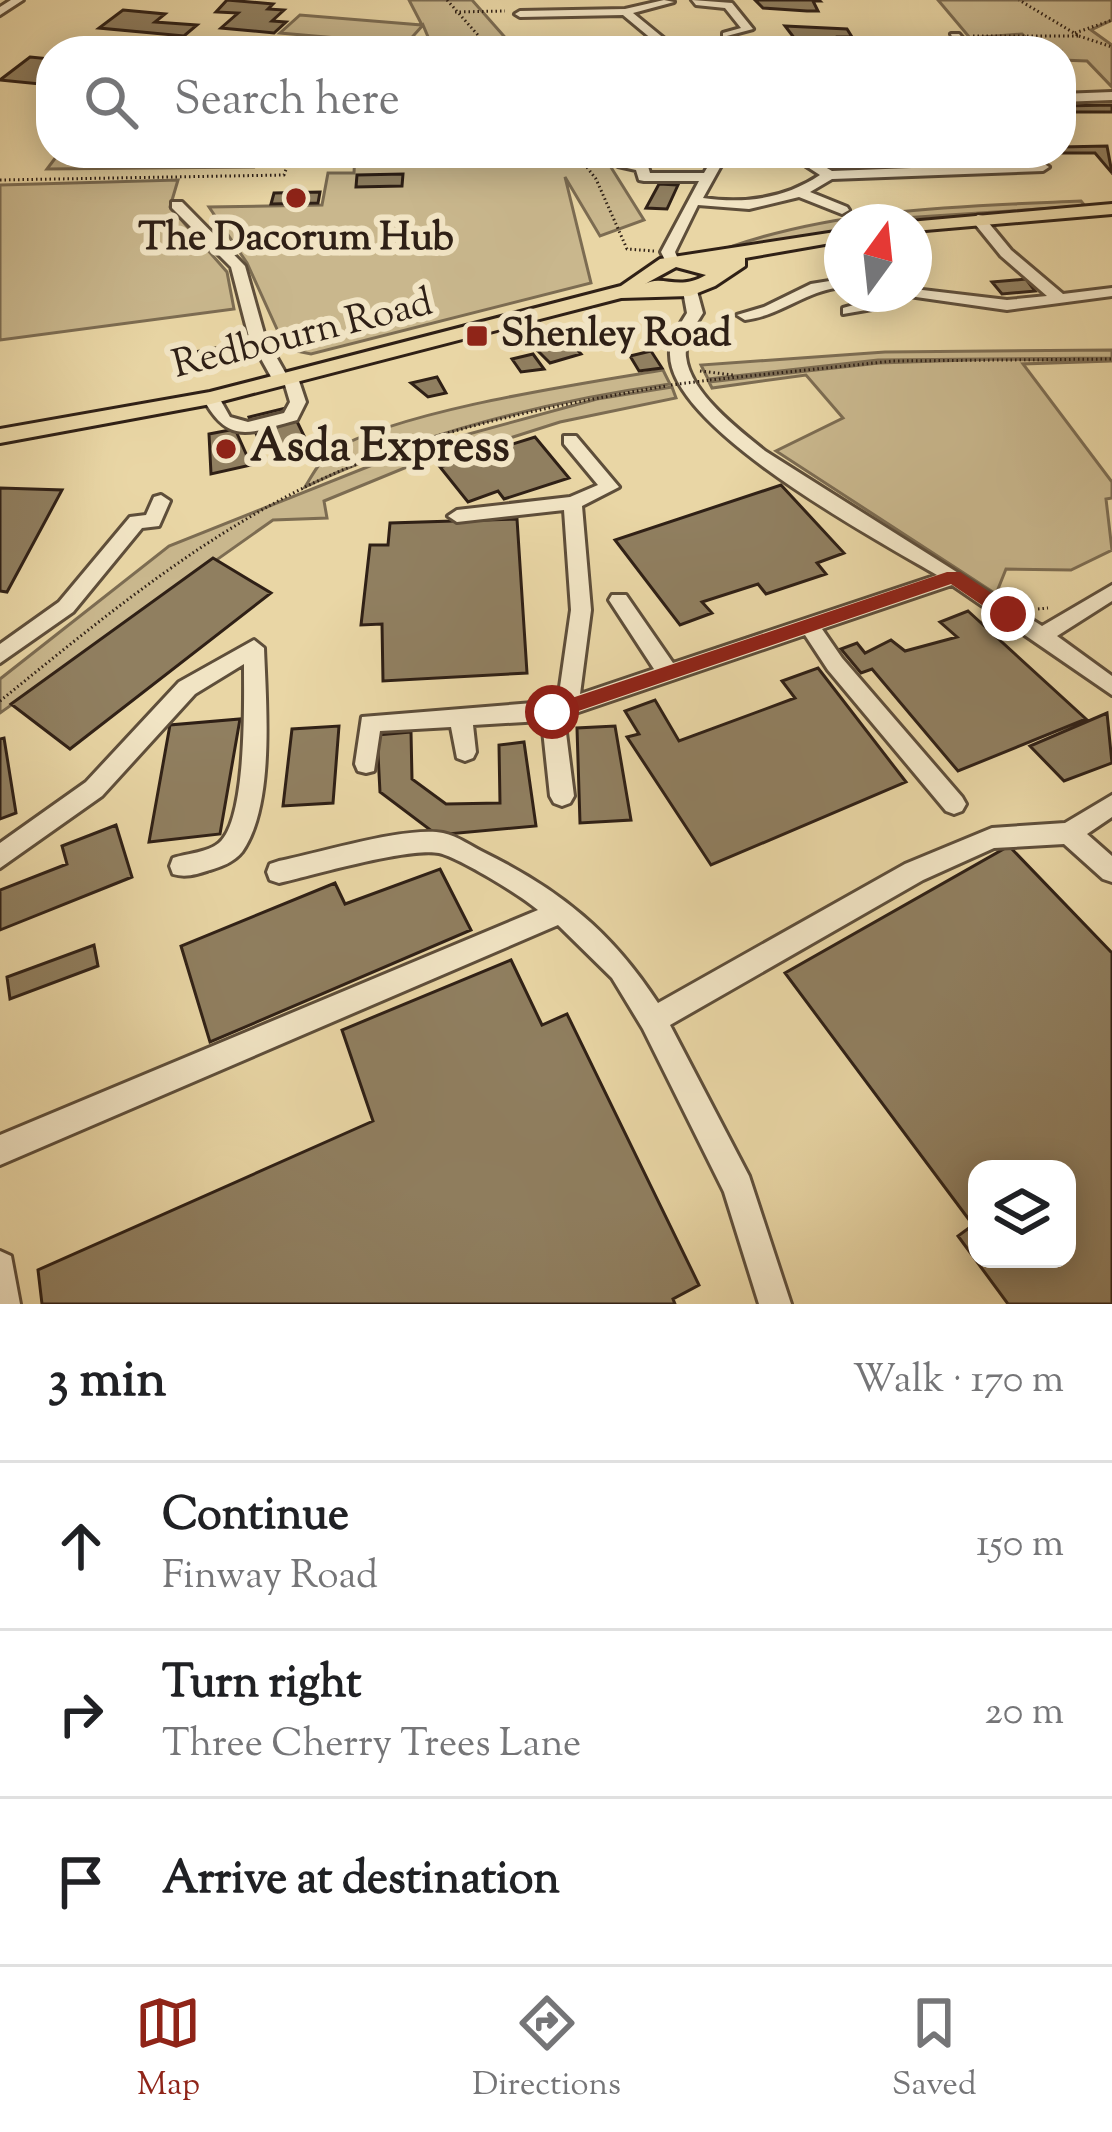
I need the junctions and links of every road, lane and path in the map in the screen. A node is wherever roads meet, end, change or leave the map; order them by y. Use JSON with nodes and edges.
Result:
{"nodes":[{"id":1,"x":18,"y":0,"type":"edge"},
{"id":2,"x":447,"y":0,"type":"edge"},
{"id":3,"x":1019,"y":0,"type":"edge"},
{"id":4,"x":694,"y":1,"type":"edge"},
{"id":5,"x":669,"y":2,"type":"edge"},
{"id":6,"x":0,"y":12,"type":"edge"},
{"id":7,"x":455,"y":12,"type":"junction"},
{"id":8,"x":519,"y":12,"type":"joint"},
{"id":9,"x":537,"y":13,"type":"junction"},
{"id":10,"x":625,"y":13,"type":"junction"},
{"id":11,"x":1112,"y":20,"type":"edge"},
{"id":12,"x":1103,"y":26,"type":"junction"},
{"id":13,"x":1112,"y":26,"type":"edge"},
{"id":14,"x":541,"y":27,"type":"dead end"},
{"id":15,"x":1075,"y":33,"type":"junction"},
{"id":16,"x":726,"y":34,"type":"edge"},
{"id":17,"x":478,"y":36,"type":"edge"},
{"id":18,"x":653,"y":36,"type":"edge"},
{"id":19,"x":955,"y":36,"type":"edge"},
{"id":20,"x":1079,"y":36,"type":"junction"},
{"id":21,"x":1112,"y":47,"type":"edge"},
{"id":22,"x":1107,"y":80,"type":"dead end"},
{"id":23,"x":1107,"y":95,"type":"edge"},
{"id":24,"x":1076,"y":97,"type":"edge"},
{"id":25,"x":287,"y":168,"type":"edge"},
{"id":26,"x":588,"y":168,"type":"edge"},
{"id":27,"x":642,"y":168,"type":"edge"},
{"id":28,"x":712,"y":168,"type":"edge"},
{"id":29,"x":816,"y":168,"type":"edge"},
{"id":30,"x":1029,"y":168,"type":"edge"},
{"id":31,"x":930,"y":175,"type":"junction"},
{"id":32,"x":829,"y":176,"type":"junction"},
{"id":33,"x":706,"y":177,"type":"junction"},
{"id":34,"x":0,"y":180,"type":"edge"},
{"id":35,"x":940,"y":189,"type":"dead end"},
{"id":36,"x":802,"y":194,"type":"junction"},
{"id":37,"x":696,"y":201,"type":"junction"},
{"id":38,"x":827,"y":204,"type":"edge"},
{"id":39,"x":177,"y":205,"type":"dead end"},
{"id":40,"x":1112,"y":209,"type":"edge"},
{"id":41,"x":978,"y":220,"type":"junction"},
{"id":42,"x":932,"y":224,"type":"edge"},
{"id":43,"x":824,"y":240,"type":"edge"},
{"id":44,"x":747,"y":257,"type":"junction"},
{"id":45,"x":678,"y":258,"type":"junction"},
{"id":46,"x":650,"y":273,"type":"junction"},
{"id":47,"x":710,"y":279,"type":"junction"},
{"id":48,"x":824,"y":286,"type":"edge"},
{"id":49,"x":668,"y":290,"type":"junction"},
{"id":50,"x":621,"y":292,"type":"junction"},
{"id":51,"x":690,"y":292,"type":"junction"},
{"id":52,"x":1112,"y":292,"type":"edge"},
{"id":53,"x":932,"y":295,"type":"edge"},
{"id":54,"x":1060,"y":299,"type":"junction"},
{"id":55,"x":745,"y":315,"type":"dead end"},
{"id":56,"x":1112,"y":359,"type":"edge"},
{"id":57,"x":682,"y":369,"type":"junction"},
{"id":58,"x":740,"y":376,"type":"junction"},
{"id":59,"x":286,"y":380,"type":"junction"},
{"id":60,"x":212,"y":398,"type":"junction"},
{"id":61,"x":0,"y":436,"type":"edge"},
{"id":62,"x":570,"y":440,"type":"dead end"},
{"id":63,"x":161,"y":501,"type":"dead end"},
{"id":64,"x":574,"y":502,"type":"junction"},
{"id":65,"x":458,"y":516,"type":"dead end"},
{"id":66,"x":953,"y":577,"type":"junction"},
{"id":67,"x":1112,"y":592,"type":"edge"},
{"id":68,"x":620,"y":600,"type":"dead end"},
{"id":69,"x":809,"y":625,"type":"junction"},
{"id":70,"x":1042,"y":636,"type":"junction"},
{"id":71,"x":6,"y":648,"type":"edge"},
{"id":72,"x":668,"y":673,"type":"junction"},
{"id":73,"x":1112,"y":687,"type":"edge"},
{"id":74,"x":0,"y":700,"type":"edge"},
{"id":75,"x":560,"y":710,"type":"junction"},
{"id":76,"x":461,"y":719,"type":"junction"},
{"id":77,"x":465,"y":752,"type":"dead end"},
{"id":78,"x":366,"y":764,"type":"dead end"},
{"id":79,"x":562,"y":796,"type":"dead end"},
{"id":80,"x":954,"y":804,"type":"dead end"},
{"id":81,"x":1112,"y":806,"type":"edge"},
{"id":82,"x":1069,"y":833,"type":"junction"},
{"id":83,"x":0,"y":857,"type":"edge"},
{"id":84,"x":182,"y":866,"type":"dead end"},
{"id":85,"x":1112,"y":871,"type":"edge"},
{"id":86,"x":279,"y":872,"type":"dead end"},
{"id":87,"x":561,"y":912,"type":"junction"},
{"id":88,"x":653,"y":1020,"type":"junction"},
{"id":89,"x":0,"y":1150,"type":"edge"},
{"id":90,"x":0,"y":1267,"type":"edge"},
{"id":91,"x":4,"y":1304,"type":"edge"},
{"id":92,"x":775,"y":1304,"type":"edge"}],
"edges":[{"from":1,"to":6,"type":"street"},
{"from":2,"to":7,"type":"path"},
{"from":3,"to":15,"type":"path"},
{"from":4,"to":16,"type":"street"},
{"from":4,"to":16,"type":"street"},
{"from":5,"to":10,"type":"street"},
{"from":7,"to":8,"type":"path"},
{"from":7,"to":17,"type":"path"},
{"from":8,"to":9,"type":"street"},
{"from":9,"to":10,"type":"street"},
{"from":9,"to":14,"type":"street"},
{"from":10,"to":18,"type":"street"},
{"from":11,"to":12,"type":"path"},
{"from":12,"to":13,"type":"path"},
{"from":12,"to":15,"type":"path"},
{"from":15,"to":20,"type":"path"},
{"from":19,"to":20,"type":"path"},
{"from":20,"to":21,"type":"path"},
{"from":22,"to":23,"type":"street"},
{"from":23,"to":24,"type":"street"},
{"from":25,"to":34,"type":"path"},
{"from":26,"to":45,"type":"path"},
{"from":27,"to":33,"type":"street"},
{"from":28,"to":33,"type":"street"},
{"from":29,"to":32,"type":"street"},
{"from":30,"to":31,"type":"street"},
{"from":31,"to":32,"type":"street"},
{"from":31,"to":35,"type":"street"},
{"from":32,"to":36,"type":"street"},
{"from":33,"to":37,"type":"street"},
{"from":36,"to":37,"type":"street"},
{"from":36,"to":38,"type":"street"},
{"from":37,"to":45,"type":"street"},
{"from":39,"to":59,"type":"street"},
{"from":40,"to":41,"type":"main road"},
{"from":41,"to":42,"type":"main road"},
{"from":41,"to":54,"type":"street"},
{"from":43,"to":44,"type":"main road"},
{"from":44,"to":45,"type":"main road"},
{"from":44,"to":47,"type":"main road"},
{"from":45,"to":46,"type":"main road","name":"Redbourn Road"},
{"from":45,"to":47,"type":"main road"},
{"from":46,"to":49,"type":"main road"},
{"from":46,"to":50,"type":"main road","name":"Redbourn Road"},
{"from":47,"to":51,"type":"main road"},
{"from":48,"to":55,"type":"street"},
{"from":49,"to":50,"type":"main road","name":"Redbourn Road"},
{"from":49,"to":51,"type":"main road","name":"Redbourn Road"},
{"from":50,"to":59,"type":"main road","name":"Redbourn Road"},
{"from":51,"to":57,"type":"street"},
{"from":52,"to":54,"type":"street"},
{"from":53,"to":54,"type":"street"},
{"from":56,"to":58,"type":"path"},
{"from":57,"to":58,"type":"path"},
{"from":57,"to":66,"type":"street"},
{"from":58,"to":74,"type":"path","bridge":true},
{"from":59,"to":60,"type":"main road","name":"Redbourn Road"},
{"from":59,"to":60,"type":"street"},
{"from":60,"to":61,"type":"main road","name":"Redbourn Road"},
{"from":62,"to":64,"type":"street"},
{"from":63,"to":71,"type":"street"},
{"from":64,"to":65,"type":"street"},
{"from":64,"to":75,"type":"street"},
{"from":66,"to":69,"type":"street"},
{"from":66,"to":70,"type":"street"},
{"from":67,"to":70,"type":"street"},
{"from":68,"to":72,"type":"street"},
{"from":69,"to":72,"type":"street"},
{"from":69,"to":80,"type":"street"},
{"from":70,"to":73,"type":"street"},
{"from":72,"to":75,"type":"street"},
{"from":75,"to":76,"type":"street"},
{"from":75,"to":79,"type":"street"},
{"from":76,"to":77,"type":"street"},
{"from":76,"to":78,"type":"street"},
{"from":81,"to":82,"type":"street"},
{"from":82,"to":85,"type":"street"},
{"from":82,"to":88,"type":"street"},
{"from":83,"to":84,"type":"street"},
{"from":86,"to":87,"type":"street"},
{"from":87,"to":88,"type":"street"},
{"from":87,"to":89,"type":"street"},
{"from":88,"to":92,"type":"street"},
{"from":90,"to":91,"type":"street"}]}
